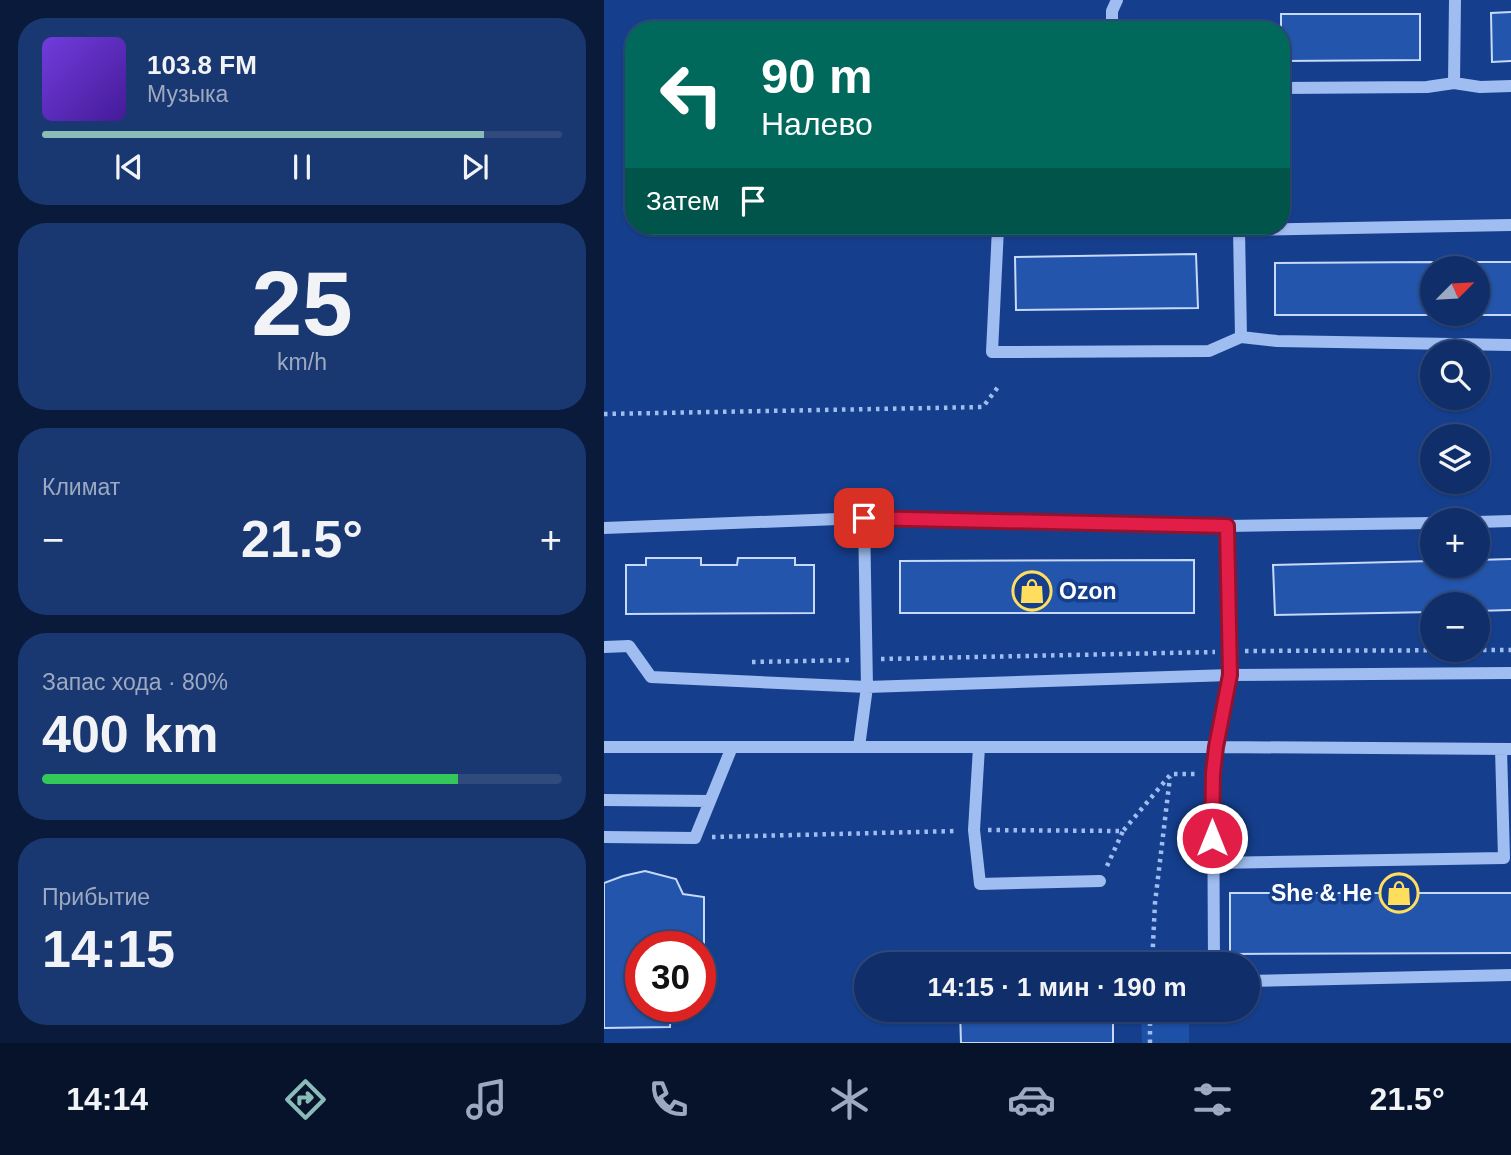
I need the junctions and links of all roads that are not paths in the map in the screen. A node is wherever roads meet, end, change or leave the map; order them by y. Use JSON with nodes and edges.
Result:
{"nodes":[{"id":1,"x":1117,"y":0,"type":"edge"},
{"id":2,"x":1455,"y":0,"type":"edge"},
{"id":3,"x":1112,"y":21,"type":"edge"},
{"id":4,"x":1454,"y":83,"type":"junction"},
{"id":5,"x":1511,"y":86,"type":"edge"},
{"id":6,"x":1290,"y":88,"type":"edge"},
{"id":7,"x":1511,"y":225,"type":"edge"},
{"id":8,"x":1290,"y":229,"type":"edge"},
{"id":9,"x":998,"y":235,"type":"edge"},
{"id":10,"x":1239,"y":235,"type":"edge"},
{"id":11,"x":1241,"y":337,"type":"junction"},
{"id":12,"x":1511,"y":345,"type":"edge"},
{"id":13,"x":864,"y":518,"type":"junction"},
{"id":14,"x":1511,"y":521,"type":"edge"},
{"id":15,"x":1490,"y":522,"type":"edge"},
{"id":16,"x":1420,"y":523,"type":"edge"},
{"id":17,"x":1227,"y":526,"type":"junction"},
{"id":18,"x":604,"y":528,"type":"edge"},
{"id":19,"x":604,"y":647,"type":"edge"},
{"id":20,"x":1511,"y":673,"type":"edge"},
{"id":21,"x":1230,"y":675,"type":"junction"},
{"id":22,"x":868,"y":687,"type":"junction"},
{"id":23,"x":604,"y":747,"type":"edge"},
{"id":24,"x":732,"y":747,"type":"junction"},
{"id":25,"x":859,"y":747,"type":"junction"},
{"id":26,"x":979,"y":747,"type":"junction"},
{"id":27,"x":1216,"y":747,"type":"junction"},
{"id":28,"x":1506,"y":749,"type":"edge"},
{"id":29,"x":604,"y":800,"type":"edge"},
{"id":30,"x":710,"y":801,"type":"junction"},
{"id":31,"x":604,"y":837,"type":"edge"},
{"id":32,"x":1213,"y":863,"type":"junction"},
{"id":33,"x":1100,"y":881,"type":"road end"},
{"id":34,"x":1214,"y":952,"type":"edge"},
{"id":35,"x":1511,"y":975,"type":"edge"},
{"id":36,"x":1260,"y":981,"type":"edge"}],
"edges":[{"from":1,"to":3,"type":"street"},
{"from":2,"to":4,"type":"street"},
{"from":4,"to":5,"type":"street"},
{"from":4,"to":6,"type":"street"},
{"from":7,"to":8,"type":"street"},
{"from":9,"to":11,"type":"street"},
{"from":10,"to":11,"type":"street"},
{"from":11,"to":12,"type":"street"},
{"from":13,"to":17,"type":"street"},
{"from":13,"to":18,"type":"street"},
{"from":13,"to":22,"type":"street"},
{"from":14,"to":15,"type":"street"},
{"from":16,"to":17,"type":"street"},
{"from":17,"to":21,"type":"street"},
{"from":19,"to":22,"type":"street"},
{"from":20,"to":21,"type":"street"},
{"from":21,"to":22,"type":"street"},
{"from":21,"to":27,"type":"street"},
{"from":22,"to":25,"type":"street"},
{"from":23,"to":24,"type":"street"},
{"from":24,"to":25,"type":"street"},
{"from":24,"to":30,"type":"street"},
{"from":25,"to":26,"type":"street"},
{"from":26,"to":27,"type":"street"},
{"from":26,"to":33,"type":"street"},
{"from":27,"to":28,"type":"street"},
{"from":27,"to":32,"type":"street"},
{"from":28,"to":32,"type":"street"},
{"from":29,"to":30,"type":"street"},
{"from":30,"to":31,"type":"street"},
{"from":32,"to":34,"type":"street"},
{"from":35,"to":36,"type":"street"}]}
